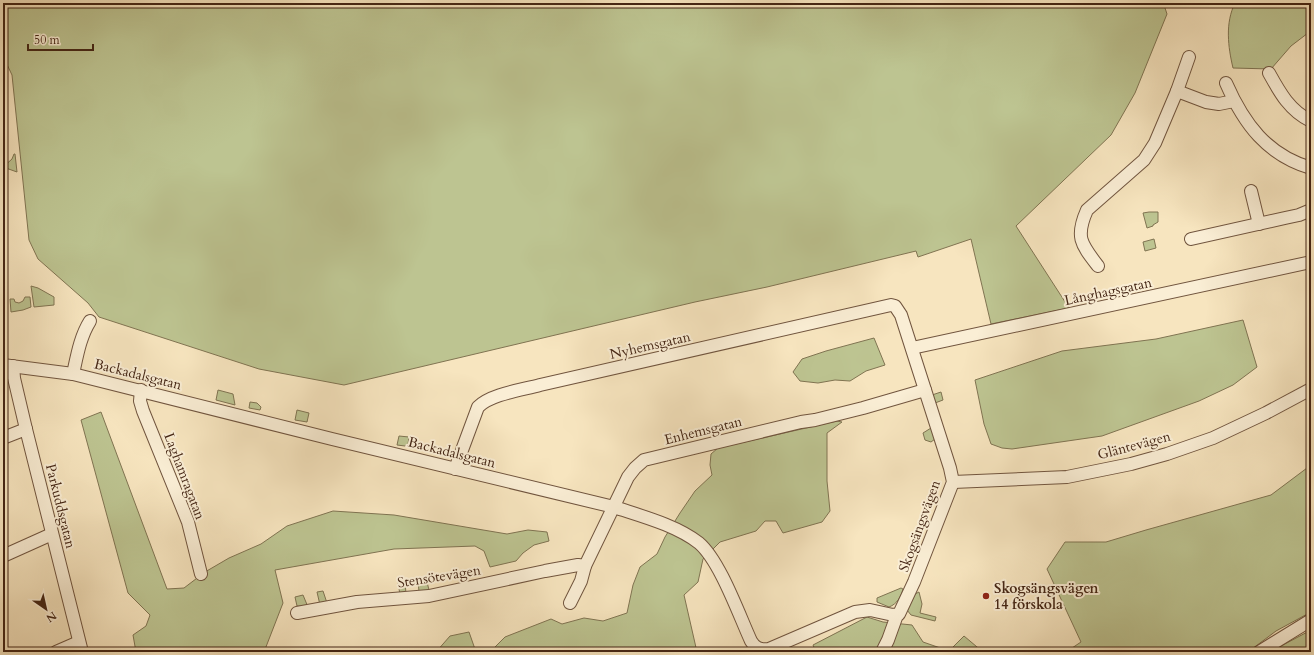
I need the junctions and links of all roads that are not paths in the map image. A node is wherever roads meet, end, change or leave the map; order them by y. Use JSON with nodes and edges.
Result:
{"nodes":[{"id":1,"x":1189,"y":57,"type":"dead end"},
{"id":2,"x":1269,"y":73,"type":"dead end"},
{"id":3,"x":1226,"y":83,"type":"dead end"},
{"id":4,"x":1177,"y":91,"type":"junction"},
{"id":5,"x":1234,"y":100,"type":"junction"},
{"id":6,"x":1311,"y":121,"type":"edge"},
{"id":7,"x":1311,"y":168,"type":"edge"},
{"id":8,"x":1251,"y":191,"type":"dead end"},
{"id":9,"x":1311,"y":210,"type":"edge"},
{"id":10,"x":1259,"y":224,"type":"junction"},
{"id":11,"x":1191,"y":239,"type":"dead end"},
{"id":12,"x":1311,"y":262,"type":"edge"},
{"id":13,"x":1098,"y":266,"type":"dead end"},
{"id":14,"x":895,"y":306,"type":"joint"},
{"id":15,"x":90,"y":321,"type":"dead end"},
{"id":16,"x":912,"y":348,"type":"junction"},
{"id":17,"x":8,"y":366,"type":"edge"},
{"id":18,"x":73,"y":374,"type":"junction"},
{"id":19,"x":1311,"y":388,"type":"edge"},
{"id":20,"x":141,"y":390,"type":"junction"},
{"id":21,"x":925,"y":390,"type":"junction"},
{"id":22,"x":26,"y":429,"type":"junction"},
{"id":23,"x":3,"y":438,"type":"edge"},
{"id":24,"x":455,"y":468,"type":"junction"},
{"id":25,"x":952,"y":482,"type":"junction"},
{"id":26,"x":614,"y":507,"type":"junction"},
{"id":27,"x":52,"y":534,"type":"junction"},
{"id":28,"x":3,"y":556,"type":"edge"},
{"id":29,"x":585,"y":566,"type":"junction"},
{"id":30,"x":201,"y":574,"type":"dead end"},
{"id":31,"x":570,"y":603,"type":"dead end"},
{"id":32,"x":297,"y":613,"type":"dead end"},
{"id":33,"x":897,"y":614,"type":"junction"},
{"id":34,"x":1311,"y":620,"type":"edge"},
{"id":35,"x":81,"y":647,"type":"edge"},
{"id":36,"x":56,"y":652,"type":"edge"},
{"id":37,"x":882,"y":652,"type":"edge"},
{"id":38,"x":1259,"y":652,"type":"edge"}],
"edges":[{"from":1,"to":4,"type":"street"},
{"from":2,"to":6,"type":"street"},
{"from":3,"to":5,"type":"street"},
{"from":4,"to":5,"type":"street"},
{"from":4,"to":13,"type":"street"},
{"from":5,"to":7,"type":"street"},
{"from":8,"to":10,"type":"street"},
{"from":9,"to":10,"type":"street"},
{"from":10,"to":11,"type":"street"},
{"from":12,"to":16,"type":"street","name":"Långhagsgatan"},
{"from":14,"to":16,"type":"street","name":"Skogsängsvägen"},
{"from":14,"to":24,"type":"street","name":"Nyhemsgatan"},
{"from":15,"to":18,"type":"street","name":"Backadalsgatan"},
{"from":16,"to":21,"type":"street","name":"Skogsängsvägen"},
{"from":17,"to":18,"type":"street","name":"Backadalsgatan"},
{"from":17,"to":22,"type":"street","name":"Parkuddsgatan"},
{"from":18,"to":20,"type":"street","name":"Backadalsgatan"},
{"from":19,"to":25,"type":"street","name":"Gläntevägen"},
{"from":20,"to":24,"type":"street","name":"Backadalsgatan"},
{"from":20,"to":30,"type":"street","name":"Laghamragatan"},
{"from":21,"to":25,"type":"street","name":"Skogsängsvägen"},
{"from":21,"to":26,"type":"street","name":"Enhemsgatan"},
{"from":22,"to":23,"type":"street"},
{"from":22,"to":27,"type":"street","name":"Parkuddsgatan"},
{"from":24,"to":26,"type":"street","name":"Backadalsgatan"},
{"from":25,"to":33,"type":"street","name":"Skogsängsvägen"},
{"from":26,"to":29,"type":"street","name":"Enhemsgatan"},
{"from":26,"to":33,"type":"street","name":"Backadalsgatan"},
{"from":27,"to":28,"type":"street"},
{"from":27,"to":35,"type":"street","name":"Parkuddsgatan"},
{"from":29,"to":31,"type":"street","name":"Enhemsgatan"},
{"from":29,"to":32,"type":"street","name":"Stensötevägen"},
{"from":33,"to":37,"type":"street","name":"Skogsängsvägen"},
{"from":34,"to":38,"type":"street"},
{"from":35,"to":36,"type":"street"}]}
